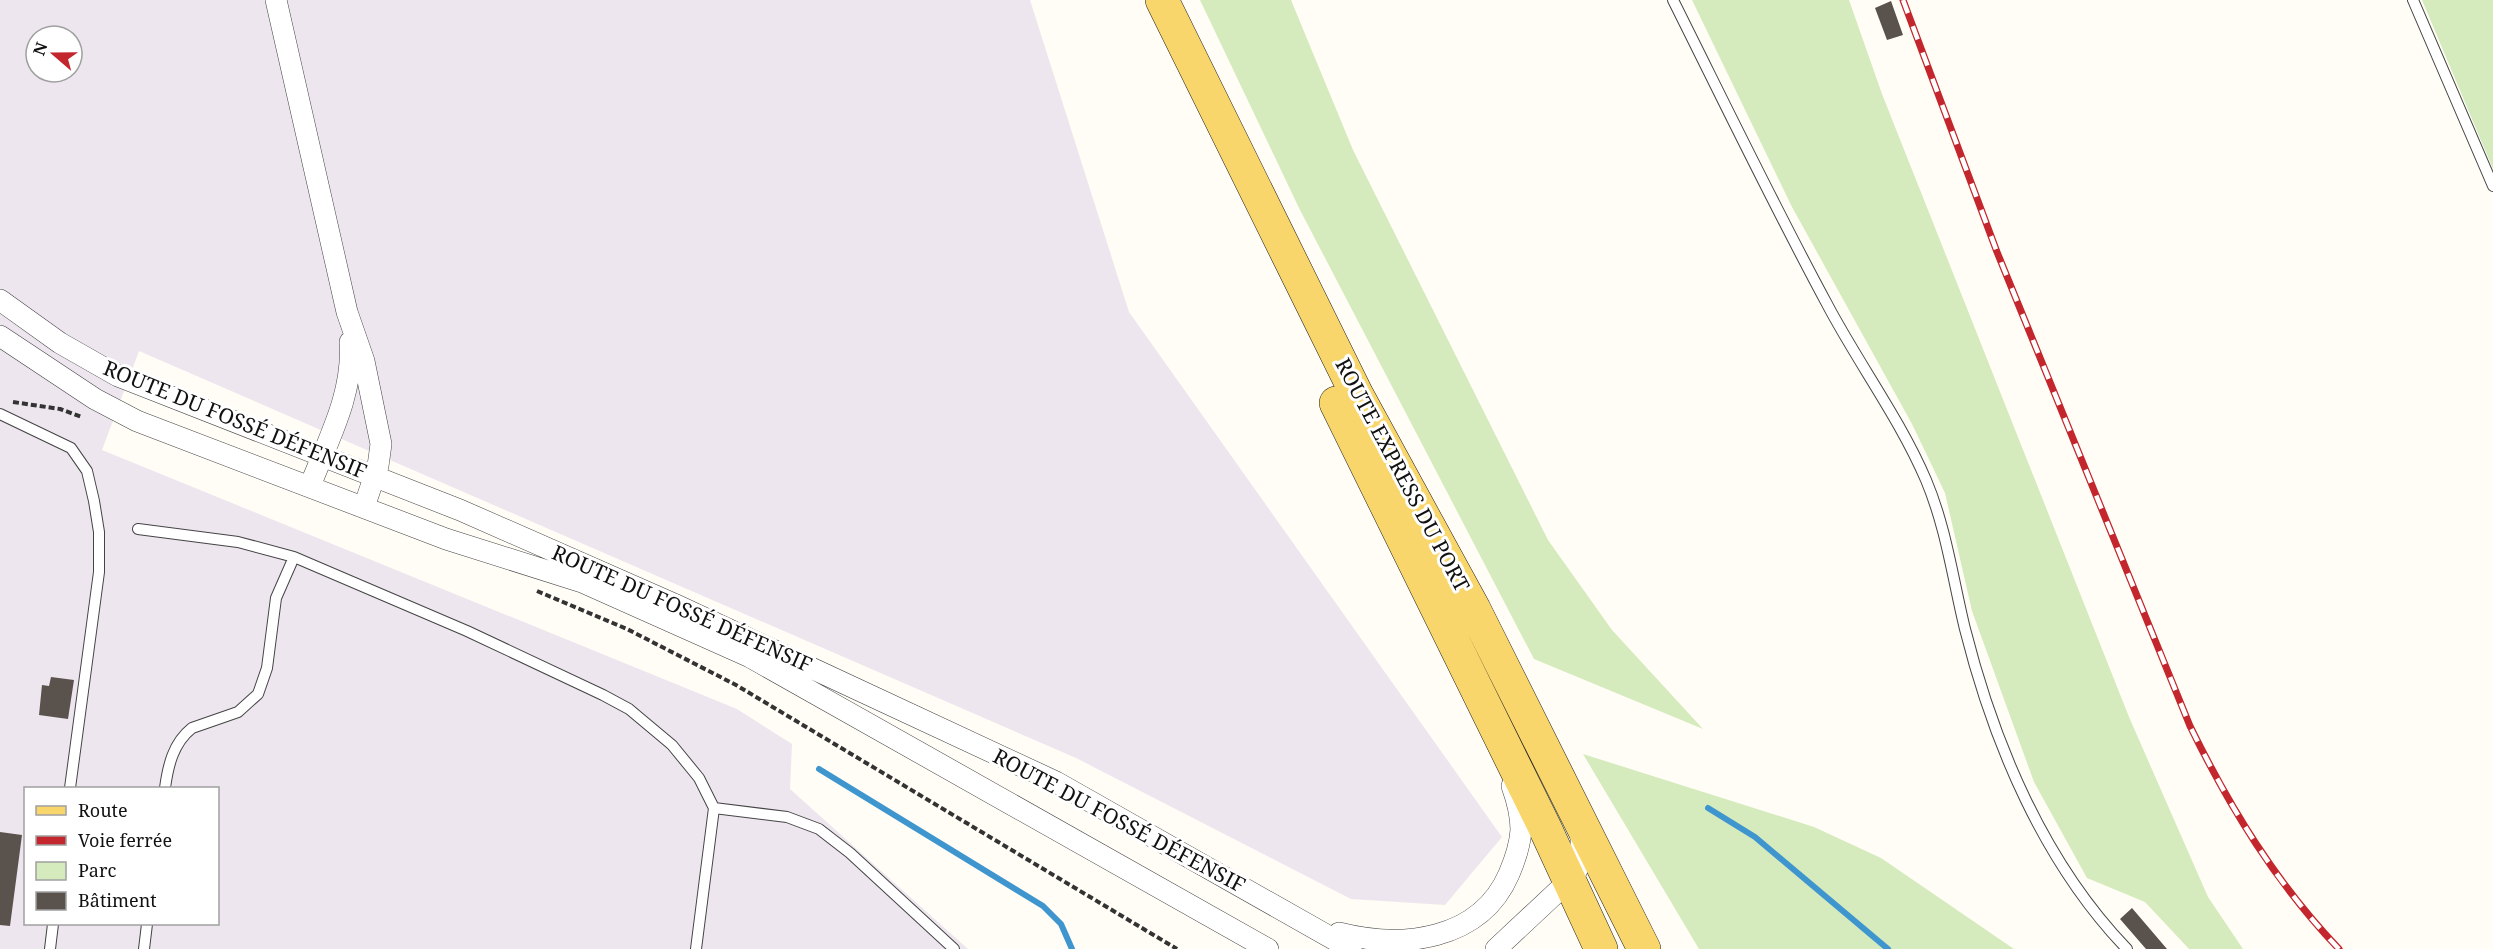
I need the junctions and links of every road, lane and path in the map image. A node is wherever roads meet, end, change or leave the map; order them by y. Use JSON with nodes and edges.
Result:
{"nodes":[{"id":1,"x":276,"y":0,"type":"edge"},
{"id":2,"x":1139,"y":0,"type":"edge"},
{"id":3,"x":1162,"y":0,"type":"edge"},
{"id":4,"x":1673,"y":0,"type":"edge"},
{"id":5,"x":2414,"y":0,"type":"edge"},
{"id":6,"x":2493,"y":186,"type":"edge"},
{"id":7,"x":0,"y":300,"type":"edge"},
{"id":8,"x":347,"y":312,"type":"junction"},
{"id":9,"x":0,"y":336,"type":"edge"},
{"id":10,"x":0,"y":414,"type":"edge"},
{"id":11,"x":321,"y":456,"type":"junction"},
{"id":12,"x":375,"y":477,"type":"junction"},
{"id":13,"x":310,"y":486,"type":"junction"},
{"id":14,"x":364,"y":507,"type":"junction"},
{"id":15,"x":138,"y":529,"type":"dead end"},
{"id":16,"x":294,"y":557,"type":"junction"},
{"id":17,"x":534,"y":590,"type":"dead end"},
{"id":18,"x":1513,"y":775,"type":"junction"},
{"id":19,"x":70,"y":787,"type":"edge"},
{"id":20,"x":165,"y":787,"type":"edge"},
{"id":21,"x":714,"y":808,"type":"junction"},
{"id":22,"x":1581,"y":825,"type":"junction"},
{"id":23,"x":1570,"y":881,"type":"junction"},
{"id":24,"x":1280,"y":909,"type":"junction"},
{"id":25,"x":53,"y":925,"type":"edge"},
{"id":26,"x":147,"y":925,"type":"edge"},
{"id":27,"x":50,"y":949,"type":"edge"},
{"id":28,"x":144,"y":949,"type":"edge"},
{"id":29,"x":696,"y":949,"type":"edge"},
{"id":30,"x":954,"y":949,"type":"edge"},
{"id":31,"x":1177,"y":949,"type":"edge"},
{"id":32,"x":1268,"y":949,"type":"edge"},
{"id":33,"x":1351,"y":949,"type":"edge"},
{"id":34,"x":1496,"y":949,"type":"edge"},
{"id":35,"x":1601,"y":949,"type":"edge"},
{"id":36,"x":1644,"y":949,"type":"edge"},
{"id":37,"x":2127,"y":949,"type":"edge"}],
"edges":[{"from":1,"to":8,"type":"street"},
{"from":2,"to":18,"type":"main road","name":"ROUTE EXPRESS DU PORT"},
{"from":3,"to":22,"type":"main road","name":"ROUTE EXPRESS DU PORT"},
{"from":4,"to":37,"type":"lane"},
{"from":5,"to":6,"type":"lane"},
{"from":7,"to":11,"type":"street","name":"ROUTE DU FOSSÉ DÉFENSIF"},
{"from":8,"to":11,"type":"street"},
{"from":8,"to":12,"type":"street"},
{"from":9,"to":13,"type":"street","name":"ROUTE DU FOSSÉ DÉFENSIF"},
{"from":10,"to":19,"type":"lane"},
{"from":11,"to":12,"type":"street","name":"ROUTE DU FOSSÉ DÉFENSIF"},
{"from":11,"to":13,"type":"street"},
{"from":12,"to":14,"type":"street"},
{"from":12,"to":24,"type":"street","name":"ROUTE DU FOSSÉ DÉFENSIF"},
{"from":13,"to":14,"type":"street","name":"ROUTE DU FOSSÉ DÉFENSIF"},
{"from":14,"to":32,"type":"street","name":"ROUTE DU FOSSÉ DÉFENSIF"},
{"from":15,"to":16,"type":"lane"},
{"from":16,"to":20,"type":"lane"},
{"from":16,"to":21,"type":"lane"},
{"from":17,"to":31,"type":"path"},
{"from":18,"to":23,"type":"main road","name":"ROUTE EXPRESS DU PORT"},
{"from":18,"to":24,"type":"street"},
{"from":21,"to":29,"type":"lane"},
{"from":21,"to":30,"type":"lane"},
{"from":22,"to":23,"type":"street"},
{"from":22,"to":36,"type":"main road","name":"ROUTE EXPRESS DU PORT"},
{"from":23,"to":34,"type":"street"},
{"from":23,"to":35,"type":"main road","name":"ROUTE EXPRESS DU PORT"},
{"from":24,"to":33,"type":"street","name":"ROUTE DU FOSSÉ DÉFENSIF"},
{"from":25,"to":27,"type":"lane"},
{"from":26,"to":28,"type":"lane"}]}
